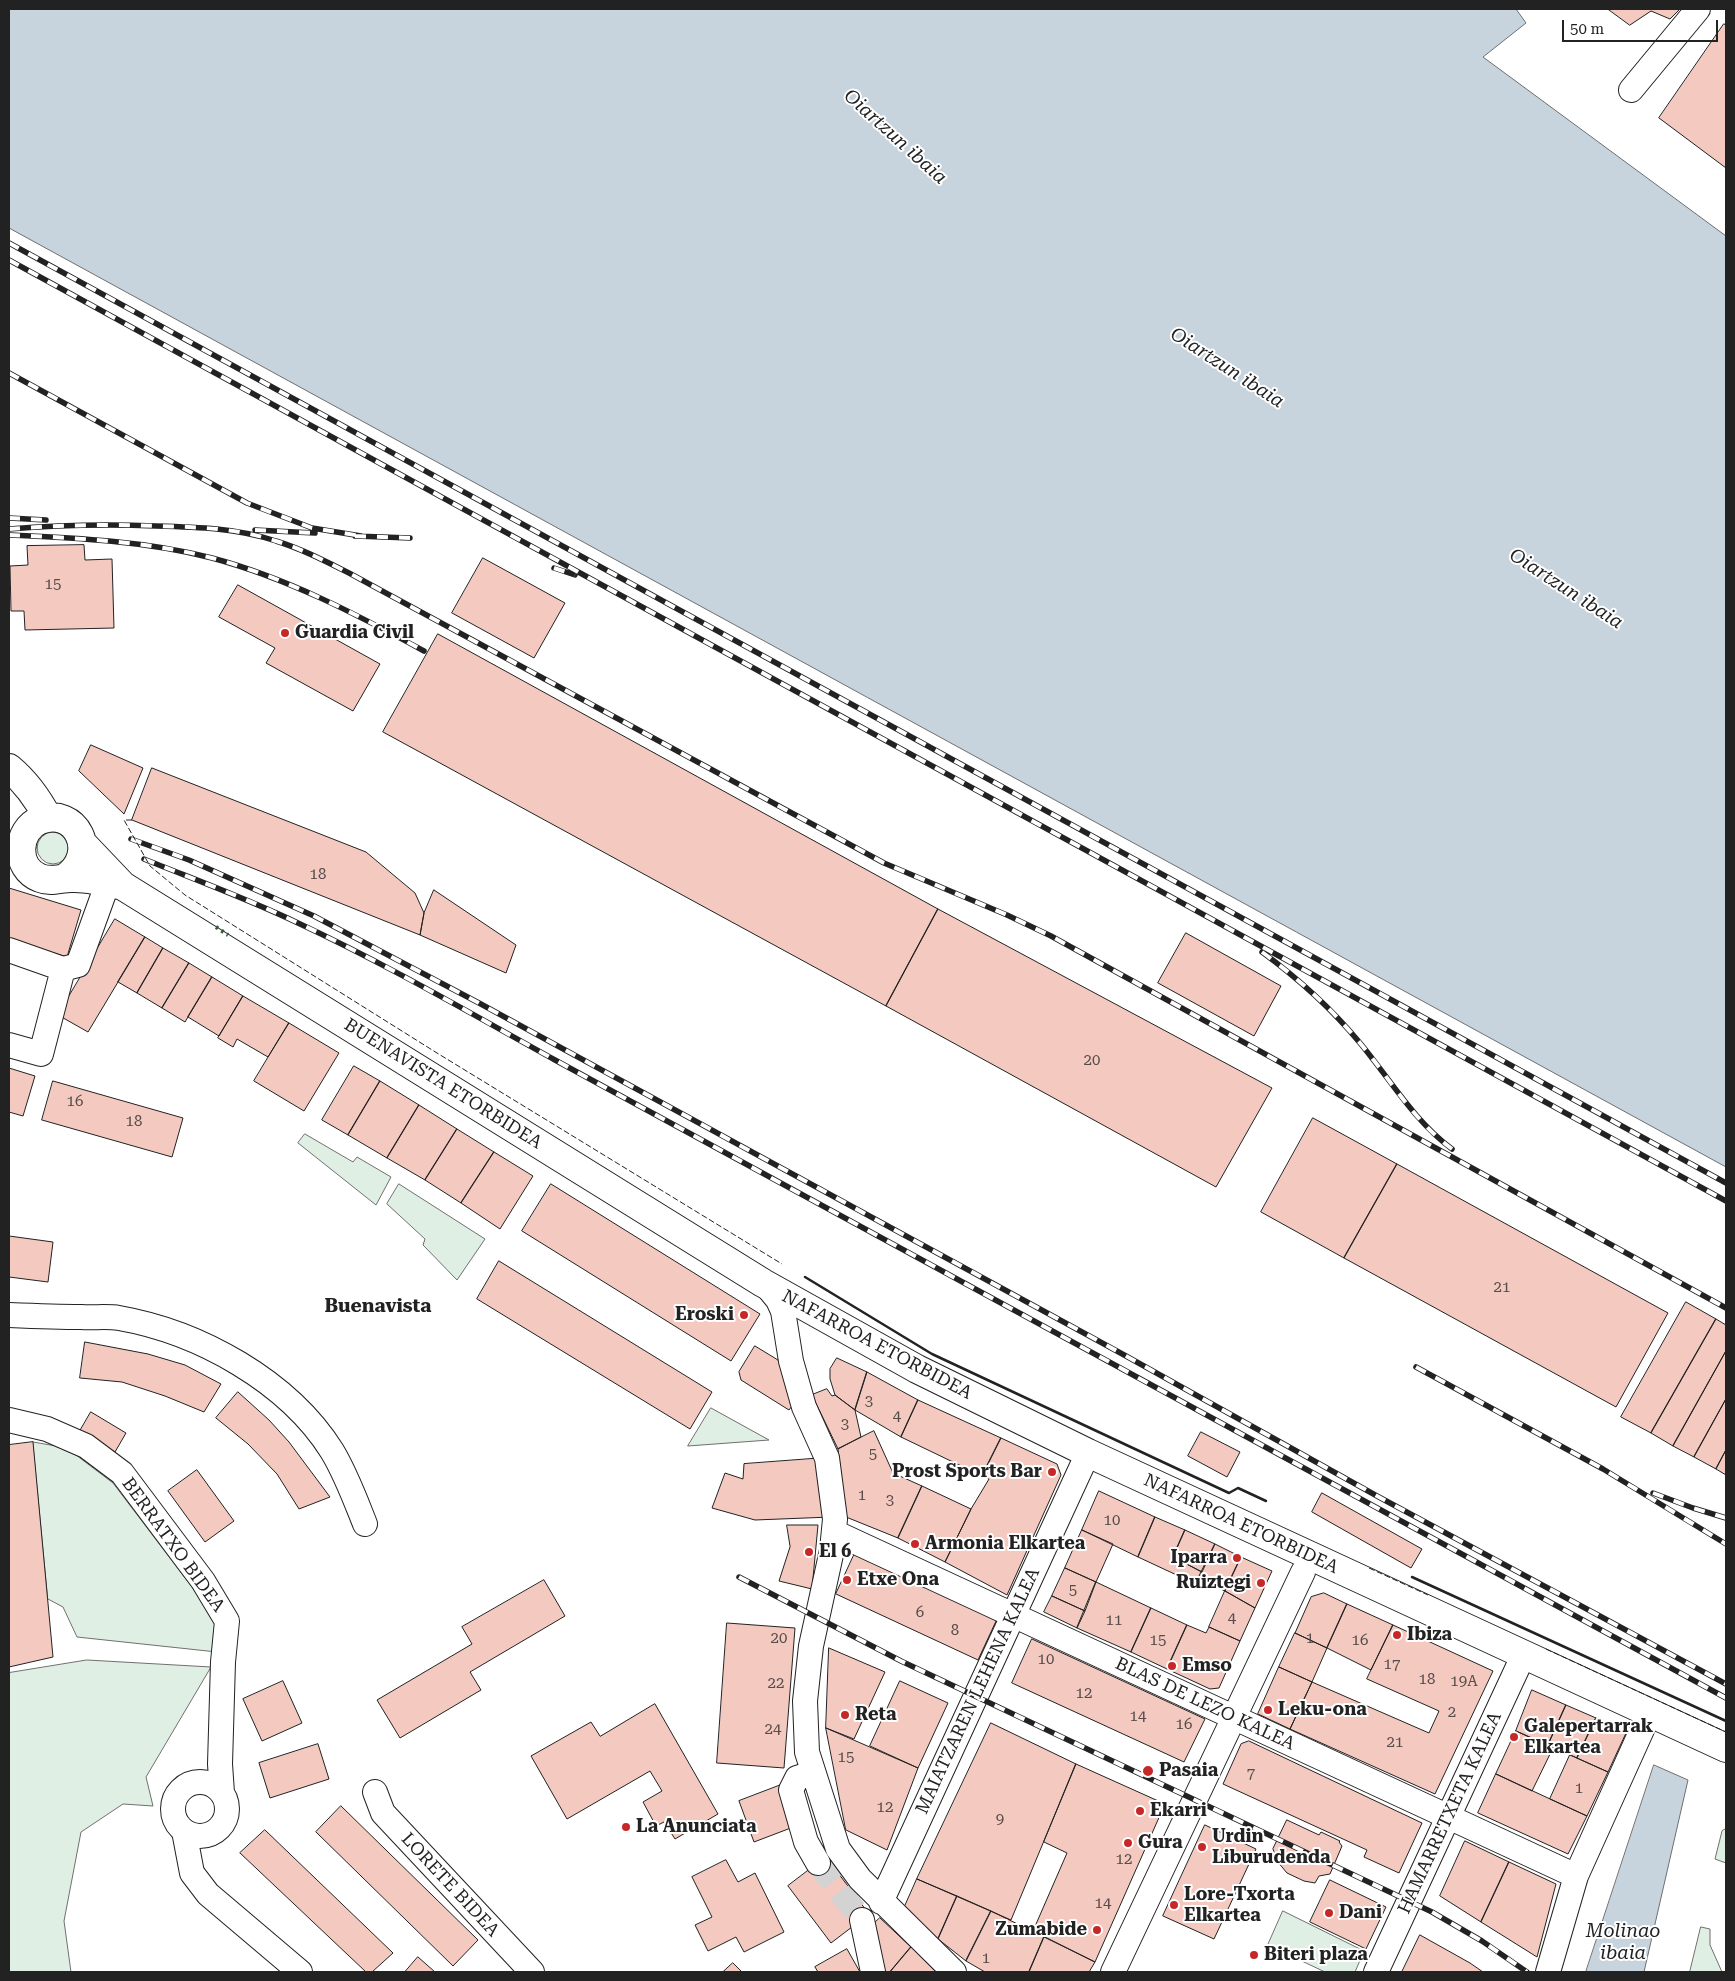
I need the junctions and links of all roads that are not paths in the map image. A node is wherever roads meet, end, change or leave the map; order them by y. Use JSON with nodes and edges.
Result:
{"nodes":[{"id":1,"x":1698,"y":9,"type":"edge"},
{"id":2,"x":1632,"y":90,"type":"dead end"},
{"id":3,"x":9,"y":768,"type":"edge"},
{"id":4,"x":48,"y":818,"type":"junction"},
{"id":5,"x":83,"y":844,"type":"junction"},
{"id":6,"x":16,"y":865,"type":"edge"},
{"id":7,"x":66,"y":878,"type":"junction"},
{"id":8,"x":115,"y":884,"type":"junction"},
{"id":9,"x":9,"y":950,"type":"edge"},
{"id":10,"x":63,"y":969,"type":"junction"},
{"id":11,"x":9,"y":1045,"type":"edge"},
{"id":12,"x":764,"y":1283,"type":"junction"},
{"id":13,"x":9,"y":1315,"type":"edge"},
{"id":14,"x":9,"y":1420,"type":"edge"},
{"id":15,"x":1088,"y":1453,"type":"junction"},
{"id":16,"x":365,"y":1524,"type":"dead end"},
{"id":17,"x":834,"y":1532,"type":"junction"},
{"id":18,"x":1303,"y":1572,"type":"dead end"},
{"id":19,"x":1014,"y":1615,"type":"junction"},
{"id":20,"x":1524,"y":1654,"type":"junction"},
{"id":21,"x":1650,"y":1712,"type":"junction"},
{"id":22,"x":1234,"y":1718,"type":"junction"},
{"id":23,"x":1726,"y":1748,"type":"edge"},
{"id":24,"x":813,"y":1773,"type":"junction"},
{"id":25,"x":218,"y":1781,"type":"junction"},
{"id":26,"x":375,"y":1792,"type":"dead end"},
{"id":27,"x":1448,"y":1817,"type":"junction"},
{"id":28,"x":193,"y":1833,"type":"junction"},
{"id":29,"x":818,"y":1863,"type":"tunnel mouth"},
{"id":30,"x":1576,"y":1876,"type":"junction"},
{"id":31,"x":882,"y":1902,"type":"junction"},
{"id":32,"x":862,"y":1920,"type":"tunnel mouth"},
{"id":33,"x":300,"y":1972,"type":"edge"},
{"id":34,"x":532,"y":1972,"type":"edge"},
{"id":35,"x":873,"y":1972,"type":"edge"},
{"id":36,"x":954,"y":1972,"type":"edge"},
{"id":37,"x":1113,"y":1972,"type":"edge"},
{"id":38,"x":1376,"y":1972,"type":"edge"},
{"id":39,"x":1548,"y":1972,"type":"edge"}],
"edges":[{"from":1,"to":2,"type":"street"},
{"from":3,"to":4,"type":"main road"},
{"from":4,"to":5,"type":"main road","name":"BUENAVISTA ETORBIDEA"},
{"from":4,"to":6,"type":"main road","name":"BUENAVISTA ETORBIDEA"},
{"from":5,"to":7,"type":"main road"},
{"from":5,"to":8,"type":"main road","name":"BUENAVISTA ETORBIDEA"},
{"from":6,"to":7,"type":"main road","name":"BUENAVISTA ETORBIDEA"},
{"from":7,"to":8,"type":"main road","name":"BUENAVISTA ETORBIDEA"},
{"from":8,"to":10,"type":"street"},
{"from":8,"to":12,"type":"main road","name":"BUENAVISTA ETORBIDEA"},
{"from":9,"to":10,"type":"street"},
{"from":10,"to":11,"type":"street"},
{"from":12,"to":15,"type":"main road","name":"NAFARROA ETORBIDEA"},
{"from":12,"to":17,"type":"street"},
{"from":13,"to":16,"type":"street"},
{"from":14,"to":25,"type":"street","name":"BERRATXO BIDEA"},
{"from":15,"to":19,"type":"street","name":"MAIATZAREN LEHENA KALEA"},
{"from":15,"to":20,"type":"main road","name":"NAFARROA ETORBIDEA"},
{"from":17,"to":19,"type":"street","name":"BLAS DE LEZO KALEA"},
{"from":17,"to":24,"type":"street"},
{"from":18,"to":22,"type":"street"},
{"from":19,"to":22,"type":"street","name":"BLAS DE LEZO KALEA"},
{"from":19,"to":31,"type":"street","name":"MAIATZAREN LEHENA KALEA"},
{"from":20,"to":21,"type":"main road","name":"NAFARROA ETORBIDEA"},
{"from":20,"to":27,"type":"street","name":"HAMARRETXETA KALEA"},
{"from":21,"to":23,"type":"main road","name":"NAFARROA ETORBIDEA"},
{"from":21,"to":30,"type":"street"},
{"from":22,"to":27,"type":"street","name":"BLAS DE LEZO KALEA"},
{"from":22,"to":37,"type":"street"},
{"from":24,"to":29,"type":"street"},
{"from":24,"to":31,"type":"street"},
{"from":25,"to":28,"type":"street"},
{"from":25,"to":28,"type":"street"},
{"from":26,"to":34,"type":"street","name":"LORETE BIDEA"},
{"from":27,"to":30,"type":"street","name":"BLAS DE LEZO KALEA"},
{"from":27,"to":38,"type":"street","name":"HAMARRETXETA KALEA"},
{"from":28,"to":33,"type":"street"},
{"from":30,"to":39,"type":"street"},
{"from":31,"to":36,"type":"street"},
{"from":32,"to":35,"type":"street"}]}
